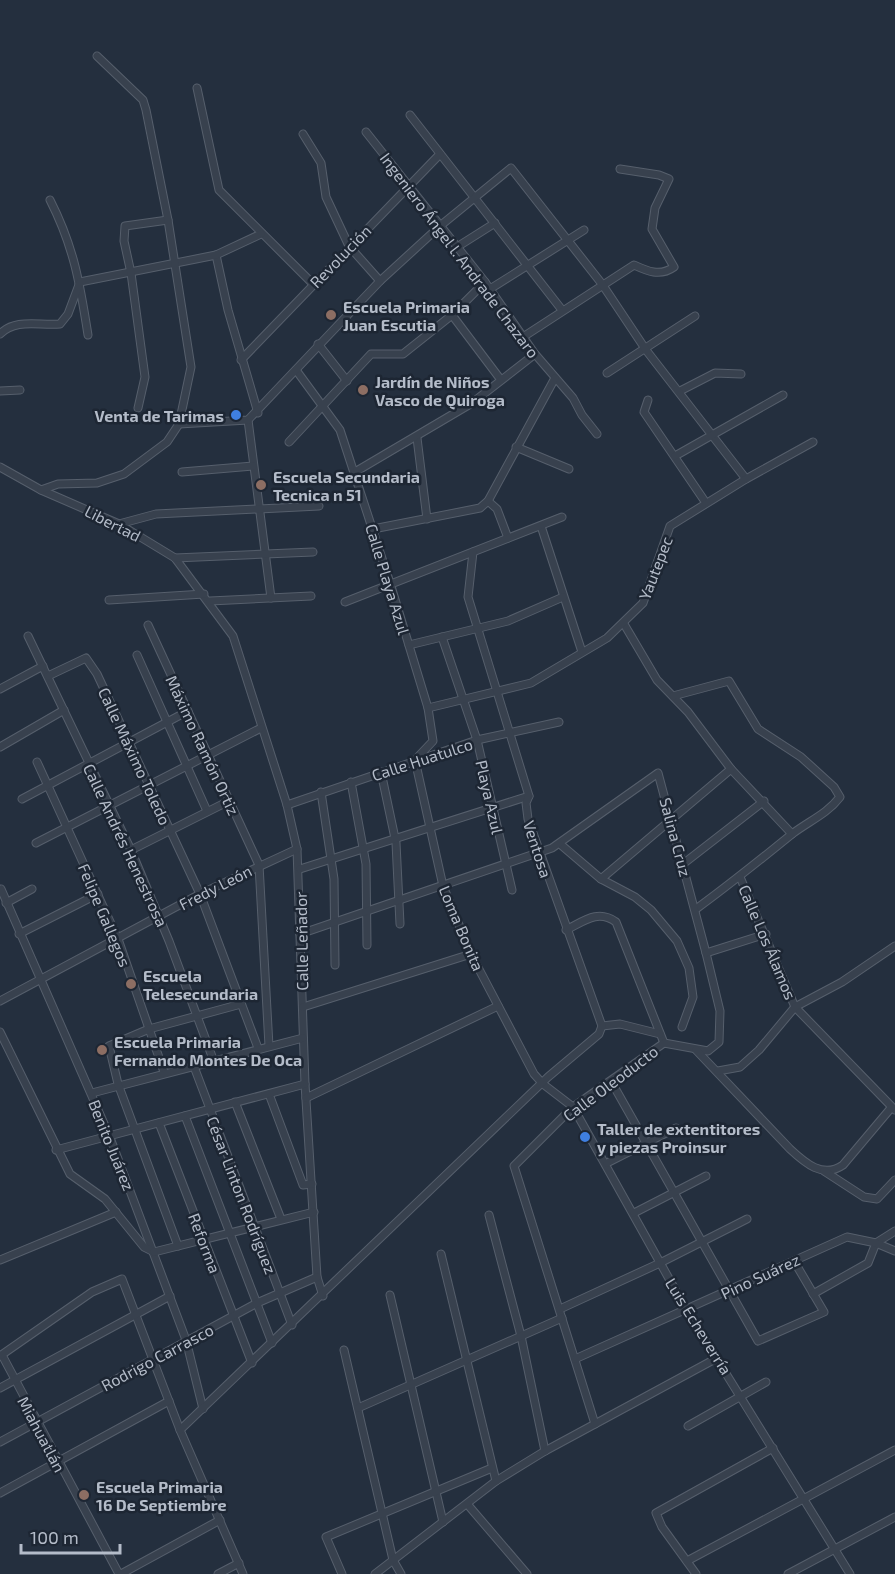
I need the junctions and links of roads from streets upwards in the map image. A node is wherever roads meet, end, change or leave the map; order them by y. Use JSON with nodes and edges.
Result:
{"nodes":[{"id":1,"x":97,"y":56,"type":"dead end"},
{"id":2,"x":197,"y":88,"type":"dead end"},
{"id":3,"x":410,"y":115,"type":"dead end"},
{"id":4,"x":366,"y":132,"type":"dead end"},
{"id":5,"x":303,"y":134,"type":"dead end"},
{"id":6,"x":440,"y":154,"type":"junction"},
{"id":7,"x":620,"y":170,"type":"dead end"},
{"id":8,"x":408,"y":186,"type":"junction"},
{"id":9,"x":475,"y":197,"type":"junction"},
{"id":10,"x":50,"y":200,"type":"dead end"},
{"id":11,"x":168,"y":220,"type":"junction"},
{"id":12,"x":495,"y":223,"type":"junction"},
{"id":13,"x":440,"y":226,"type":"junction"},
{"id":14,"x":584,"y":230,"type":"dead end"},
{"id":15,"x":261,"y":234,"type":"junction"},
{"id":16,"x":567,"y":241,"type":"junction"},
{"id":17,"x":350,"y":246,"type":"junction"},
{"id":18,"x":457,"y":247,"type":"junction"},
{"id":19,"x":216,"y":255,"type":"junction"},
{"id":20,"x":175,"y":264,"type":"junction"},
{"id":21,"x":527,"y":266,"type":"junction"},
{"id":22,"x":131,"y":273,"type":"junction"},
{"id":23,"x":380,"y":281,"type":"junction"},
{"id":24,"x":80,"y":282,"type":"junction"},
{"id":25,"x":485,"y":282,"type":"junction"},
{"id":26,"x":312,"y":284,"type":"junction"},
{"id":27,"x":602,"y":284,"type":"junction"},
{"id":28,"x":490,"y":290,"type":"junction"},
{"id":29,"x":562,"y":310,"type":"junction"},
{"id":30,"x":452,"y":315,"type":"junction"},
{"id":31,"x":695,"y":316,"type":"dead end"},
{"id":32,"x":0,"y":334,"type":"edge"},
{"id":33,"x":88,"y":335,"type":"dead end"},
{"id":34,"x":523,"y":337,"type":"junction"},
{"id":35,"x":318,"y":344,"type":"junction"},
{"id":36,"x":646,"y":350,"type":"junction"},
{"id":37,"x":535,"y":354,"type":"junction"},
{"id":38,"x":241,"y":360,"type":"junction"},
{"id":39,"x":296,"y":370,"type":"junction"},
{"id":40,"x":607,"y":374,"type":"dead end"},
{"id":41,"x":741,"y":374,"type":"dead end"},
{"id":42,"x":555,"y":378,"type":"junction"},
{"id":43,"x":501,"y":380,"type":"junction"},
{"id":44,"x":347,"y":381,"type":"junction"},
{"id":45,"x":20,"y":390,"type":"dead end"},
{"id":46,"x":0,"y":391,"type":"edge"},
{"id":47,"x":680,"y":391,"type":"junction"},
{"id":48,"x":783,"y":395,"type":"dead end"},
{"id":49,"x":648,"y":400,"type":"dead end"},
{"id":50,"x":322,"y":406,"type":"junction"},
{"id":51,"x":138,"y":408,"type":"dead end"},
{"id":52,"x":258,"y":412,"type":"junction"},
{"id":53,"x":248,"y":420,"type":"junction"},
{"id":54,"x":179,"y":424,"type":"junction"},
{"id":55,"x":597,"y":434,"type":"dead end"},
{"id":56,"x":712,"y":434,"type":"junction"},
{"id":57,"x":417,"y":438,"type":"junction"},
{"id":58,"x":289,"y":442,"type":"dead end"},
{"id":59,"x":813,"y":442,"type":"dead end"},
{"id":60,"x":516,"y":447,"type":"junction"},
{"id":61,"x":675,"y":456,"type":"junction"},
{"id":62,"x":253,"y":466,"type":"junction"},
{"id":63,"x":0,"y":467,"type":"edge"},
{"id":64,"x":569,"y":469,"type":"dead end"},
{"id":65,"x":182,"y":472,"type":"dead end"},
{"id":66,"x":355,"y":472,"type":"junction"},
{"id":67,"x":746,"y":478,"type":"junction"},
{"id":68,"x":41,"y":490,"type":"junction"},
{"id":69,"x":488,"y":501,"type":"junction"},
{"id":70,"x":706,"y":503,"type":"junction"},
{"id":71,"x":318,"y":506,"type":"dead end"},
{"id":72,"x":260,"y":510,"type":"junction"},
{"id":73,"x":562,"y":517,"type":"dead end"},
{"id":74,"x":427,"y":519,"type":"junction"},
{"id":75,"x":119,"y":524,"type":"junction"},
{"id":76,"x":541,"y":526,"type":"junction"},
{"id":77,"x":374,"y":529,"type":"junction"},
{"id":78,"x":508,"y":538,"type":"junction"},
{"id":79,"x":313,"y":552,"type":"dead end"},
{"id":80,"x":473,"y":552,"type":"junction"},
{"id":81,"x":266,"y":554,"type":"junction"},
{"id":82,"x":175,"y":558,"type":"junction"},
{"id":83,"x":390,"y":583,"type":"junction"},
{"id":84,"x":204,"y":594,"type":"junction"},
{"id":85,"x":311,"y":596,"type":"dead end"},
{"id":86,"x":563,"y":597,"type":"junction"},
{"id":87,"x":271,"y":598,"type":"junction"},
{"id":88,"x":109,"y":600,"type":"dead end"},
{"id":89,"x":210,"y":601,"type":"junction"},
{"id":90,"x":345,"y":602,"type":"dead end"},
{"id":91,"x":624,"y":624,"type":"junction"},
{"id":92,"x":148,"y":625,"type":"dead end"},
{"id":93,"x":478,"y":630,"type":"junction"},
{"id":94,"x":28,"y":636,"type":"dead end"},
{"id":95,"x":442,"y":637,"type":"junction"},
{"id":96,"x":409,"y":645,"type":"junction"},
{"id":97,"x":582,"y":652,"type":"junction"},
{"id":98,"x":137,"y":655,"type":"dead end"},
{"id":99,"x":43,"y":666,"type":"junction"},
{"id":100,"x":48,"y":676,"type":"junction"},
{"id":101,"x":1,"y":685,"type":"edge"},
{"id":102,"x":496,"y":691,"type":"junction"},
{"id":103,"x":672,"y":696,"type":"junction"},
{"id":104,"x":465,"y":699,"type":"junction"},
{"id":105,"x":428,"y":708,"type":"junction"},
{"id":106,"x":64,"y":710,"type":"junction"},
{"id":107,"x":188,"y":711,"type":"junction"},
{"id":108,"x":166,"y":722,"type":"junction"},
{"id":109,"x":559,"y":722,"type":"dead end"},
{"id":110,"x":261,"y":728,"type":"junction"},
{"id":111,"x":510,"y":732,"type":"junction"},
{"id":112,"x":477,"y":740,"type":"junction"},
{"id":113,"x":129,"y":742,"type":"junction"},
{"id":114,"x":0,"y":746,"type":"edge"},
{"id":115,"x":208,"y":754,"type":"junction"},
{"id":116,"x":415,"y":760,"type":"junction"},
{"id":117,"x":36,"y":762,"type":"dead end"},
{"id":118,"x":89,"y":764,"type":"junction"},
{"id":119,"x":186,"y":765,"type":"junction"},
{"id":120,"x":731,"y":769,"type":"junction"},
{"id":121,"x":381,"y":772,"type":"junction"},
{"id":122,"x":351,"y":782,"type":"junction"},
{"id":123,"x":48,"y":784,"type":"junction"},
{"id":124,"x":149,"y":784,"type":"junction"},
{"id":125,"x":321,"y":792,"type":"junction"},
{"id":126,"x":529,"y":796,"type":"junction"},
{"id":127,"x":22,"y":799,"type":"dead end"},
{"id":128,"x":229,"y":801,"type":"junction"},
{"id":129,"x":764,"y":801,"type":"junction"},
{"id":130,"x":108,"y":805,"type":"junction"},
{"id":131,"x":287,"y":805,"type":"junction"},
{"id":132,"x":495,"y":809,"type":"junction"},
{"id":133,"x":207,"y":811,"type":"junction"},
{"id":134,"x":671,"y":820,"type":"junction"},
{"id":135,"x":429,"y":826,"type":"junction"},
{"id":136,"x":67,"y":827,"type":"junction"},
{"id":137,"x":170,"y":830,"type":"junction"},
{"id":138,"x":792,"y":834,"type":"junction"},
{"id":139,"x":395,"y":838,"type":"junction"},
{"id":140,"x":36,"y":843,"type":"dead end"},
{"id":141,"x":560,"y":844,"type":"junction"},
{"id":142,"x":363,"y":848,"type":"junction"},
{"id":143,"x":297,"y":849,"type":"junction"},
{"id":144,"x":131,"y":850,"type":"junction"},
{"id":145,"x":539,"y":853,"type":"junction"},
{"id":146,"x":332,"y":859,"type":"junction"},
{"id":147,"x":683,"y":864,"type":"junction"},
{"id":148,"x":259,"y":865,"type":"junction"},
{"id":149,"x":504,"y":865,"type":"junction"},
{"id":150,"x":300,"y":869,"type":"junction"},
{"id":151,"x":740,"y":877,"type":"junction"},
{"id":152,"x":601,"y":879,"type":"junction"},
{"id":153,"x":443,"y":886,"type":"junction"},
{"id":154,"x":32,"y":889,"type":"dead end"},
{"id":155,"x":1,"y":890,"type":"edge"},
{"id":156,"x":512,"y":890,"type":"dead end"},
{"id":157,"x":98,"y":894,"type":"junction"},
{"id":158,"x":200,"y":894,"type":"junction"},
{"id":159,"x":399,"y":901,"type":"junction"},
{"id":160,"x":6,"y":903,"type":"junction"},
{"id":161,"x":696,"y":909,"type":"junction"},
{"id":162,"x":366,"y":912,"type":"junction"},
{"id":163,"x":160,"y":917,"type":"junction"},
{"id":164,"x":336,"y":922,"type":"junction"},
{"id":165,"x":400,"y":924,"type":"dead end"},
{"id":166,"x":566,"y":930,"type":"junction"},
{"id":167,"x":19,"y":934,"type":"junction"},
{"id":168,"x":300,"y":934,"type":"junction"},
{"id":169,"x":766,"y":934,"type":"junction"},
{"id":170,"x":118,"y":939,"type":"junction"},
{"id":171,"x":367,"y":945,"type":"dead end"},
{"id":172,"x":895,"y":946,"type":"edge"},
{"id":173,"x":706,"y":952,"type":"junction"},
{"id":174,"x":471,"y":954,"type":"junction"},
{"id":175,"x":335,"y":965,"type":"dead end"},
{"id":176,"x":40,"y":980,"type":"junction"},
{"id":177,"x":0,"y":1001,"type":"edge"},
{"id":178,"x":241,"y":1004,"type":"junction"},
{"id":179,"x":498,"y":1006,"type":"junction"},
{"id":180,"x":303,"y":1007,"type":"junction"},
{"id":181,"x":795,"y":1007,"type":"junction"},
{"id":182,"x":197,"y":1016,"type":"junction"},
{"id":183,"x":602,"y":1026,"type":"junction"},
{"id":184,"x":682,"y":1027,"type":"dead end"},
{"id":185,"x":149,"y":1029,"type":"junction"},
{"id":186,"x":0,"y":1032,"type":"edge"},
{"id":187,"x":660,"y":1034,"type":"junction"},
{"id":188,"x":303,"y":1038,"type":"junction"},
{"id":189,"x":719,"y":1042,"type":"joint"},
{"id":190,"x":664,"y":1043,"type":"junction"},
{"id":191,"x":269,"y":1046,"type":"junction"},
{"id":192,"x":258,"y":1048,"type":"junction"},
{"id":193,"x":694,"y":1049,"type":"junction"},
{"id":194,"x":213,"y":1059,"type":"junction"},
{"id":195,"x":193,"y":1065,"type":"junction"},
{"id":196,"x":718,"y":1071,"type":"junction"},
{"id":197,"x":164,"y":1072,"type":"junction"},
{"id":198,"x":611,"y":1081,"type":"junction"},
{"id":199,"x":118,"y":1084,"type":"junction"},
{"id":200,"x":305,"y":1084,"type":"junction"},
{"id":201,"x":543,"y":1084,"type":"junction"},
{"id":202,"x":92,"y":1093,"type":"junction"},
{"id":203,"x":269,"y":1094,"type":"junction"},
{"id":204,"x":306,"y":1098,"type":"junction"},
{"id":205,"x":235,"y":1102,"type":"junction"},
{"id":206,"x":573,"y":1107,"type":"junction"},
{"id":207,"x":893,"y":1109,"type":"edge"},
{"id":208,"x":208,"y":1110,"type":"junction"},
{"id":209,"x":185,"y":1116,"type":"junction"},
{"id":210,"x":159,"y":1123,"type":"junction"},
{"id":211,"x":676,"y":1128,"type":"dead end"},
{"id":212,"x":134,"y":1129,"type":"junction"},
{"id":213,"x":110,"y":1135,"type":"junction"},
{"id":214,"x":646,"y":1143,"type":"junction"},
{"id":215,"x":56,"y":1150,"type":"junction"},
{"id":216,"x":606,"y":1163,"type":"junction"},
{"id":217,"x":822,"y":1170,"type":"junction"},
{"id":218,"x":705,"y":1176,"type":"dead end"},
{"id":219,"x":895,"y":1180,"type":"edge"},
{"id":220,"x":312,"y":1184,"type":"junction"},
{"id":221,"x":675,"y":1193,"type":"junction"},
{"id":222,"x":116,"y":1212,"type":"junction"},
{"id":223,"x":314,"y":1212,"type":"junction"},
{"id":224,"x":634,"y":1213,"type":"junction"},
{"id":225,"x":489,"y":1215,"type":"dead end"},
{"id":226,"x":281,"y":1219,"type":"junction"},
{"id":227,"x":747,"y":1219,"type":"dead end"},
{"id":228,"x":255,"y":1226,"type":"junction"},
{"id":229,"x":895,"y":1231,"type":"edge"},
{"id":230,"x":230,"y":1233,"type":"junction"},
{"id":231,"x":204,"y":1239,"type":"junction"},
{"id":232,"x":704,"y":1241,"type":"junction"},
{"id":233,"x":876,"y":1243,"type":"junction"},
{"id":234,"x":178,"y":1246,"type":"junction"},
{"id":235,"x":895,"y":1251,"type":"edge"},
{"id":236,"x":154,"y":1252,"type":"junction"},
{"id":237,"x":441,"y":1254,"type":"dead end"},
{"id":238,"x":0,"y":1260,"type":"edge"},
{"id":239,"x":794,"y":1261,"type":"junction"},
{"id":240,"x":660,"y":1263,"type":"junction"},
{"id":241,"x":317,"y":1277,"type":"junction"},
{"id":242,"x":729,"y":1291,"type":"junction"},
{"id":243,"x":280,"y":1293,"type":"junction"},
{"id":244,"x":813,"y":1294,"type":"junction"},
{"id":245,"x":390,"y":1295,"type":"dead end"},
{"id":246,"x":170,"y":1296,"type":"junction"},
{"id":247,"x":323,"y":1296,"type":"junction"},
{"id":248,"x":257,"y":1304,"type":"junction"},
{"id":249,"x":560,"y":1309,"type":"junction"},
{"id":250,"x":686,"y":1309,"type":"junction"},
{"id":251,"x":135,"y":1314,"type":"junction"},
{"id":252,"x":233,"y":1316,"type":"junction"},
{"id":253,"x":562,"y":1318,"type":"junction"},
{"id":254,"x":292,"y":1325,"type":"junction"},
{"id":255,"x":521,"y":1336,"type":"junction"},
{"id":256,"x":186,"y":1340,"type":"junction"},
{"id":257,"x":272,"y":1343,"type":"junction"},
{"id":258,"x":344,"y":1350,"type":"dead end"},
{"id":259,"x":1,"y":1356,"type":"edge"},
{"id":260,"x":153,"y":1358,"type":"junction"},
{"id":261,"x":717,"y":1358,"type":"junction"},
{"id":262,"x":575,"y":1359,"type":"junction"},
{"id":263,"x":466,"y":1360,"type":"junction"},
{"id":264,"x":252,"y":1363,"type":"junction"},
{"id":265,"x":14,"y":1380,"type":"junction"},
{"id":266,"x":766,"y":1382,"type":"dead end"},
{"id":267,"x":410,"y":1385,"type":"junction"},
{"id":268,"x":0,"y":1388,"type":"edge"},
{"id":269,"x":742,"y":1395,"type":"junction"},
{"id":270,"x":169,"y":1401,"type":"junction"},
{"id":271,"x":358,"y":1408,"type":"junction"},
{"id":272,"x":203,"y":1409,"type":"junction"},
{"id":273,"x":36,"y":1422,"type":"junction"},
{"id":274,"x":595,"y":1424,"type":"junction"},
{"id":275,"x":688,"y":1426,"type":"dead end"},
{"id":276,"x":180,"y":1430,"type":"junction"},
{"id":277,"x":0,"y":1442,"type":"edge"},
{"id":278,"x":773,"y":1448,"type":"junction"},
{"id":279,"x":895,"y":1450,"type":"edge"},
{"id":280,"x":545,"y":1451,"type":"junction"},
{"id":281,"x":57,"y":1462,"type":"junction"},
{"id":282,"x":492,"y":1468,"type":"junction"},
{"id":283,"x":496,"y":1481,"type":"junction"},
{"id":284,"x":437,"y":1491,"type":"junction"},
{"id":285,"x":0,"y":1493,"type":"edge"},
{"id":286,"x":803,"y":1499,"type":"junction"},
{"id":287,"x":468,"y":1505,"type":"junction"},
{"id":288,"x":382,"y":1514,"type":"junction"},
{"id":289,"x":895,"y":1517,"type":"edge"},
{"id":290,"x":220,"y":1520,"type":"junction"},
{"id":291,"x":444,"y":1522,"type":"junction"},
{"id":292,"x":834,"y":1549,"type":"junction"},
{"id":293,"x":393,"y":1560,"type":"junction"},
{"id":294,"x":687,"y":1561,"type":"junction"},
{"id":295,"x":238,"y":1563,"type":"junction"},
{"id":296,"x":120,"y":1574,"type":"edge"},
{"id":297,"x":218,"y":1574,"type":"edge"},
{"id":298,"x":243,"y":1574,"type":"edge"},
{"id":299,"x":342,"y":1574,"type":"edge"},
{"id":300,"x":375,"y":1574,"type":"edge"},
{"id":301,"x":401,"y":1574,"type":"edge"},
{"id":302,"x":527,"y":1574,"type":"edge"},
{"id":303,"x":696,"y":1574,"type":"edge"},
{"id":304,"x":788,"y":1574,"type":"edge"},
{"id":305,"x":850,"y":1574,"type":"edge"}],
"edges":[{"from":1,"to":11,"type":"street"},
{"from":2,"to":15,"type":"street"},
{"from":3,"to":6,"type":"street"},
{"from":4,"to":8,"type":"street","name":"Ingeniero Ángel l. Andrade Chazaro"},
{"from":5,"to":17,"type":"street"},
{"from":6,"to":8,"type":"street","name":"Revolución"},
{"from":6,"to":9,"type":"street"},
{"from":7,"to":27,"type":"street"},
{"from":8,"to":13,"type":"street","name":"Ingeniero Ángel l. Andrade Chazaro"},
{"from":8,"to":17,"type":"street","name":"Revolución"},
{"from":9,"to":12,"type":"street"},
{"from":9,"to":13,"type":"street"},
{"from":9,"to":16,"type":"street"},
{"from":10,"to":24,"type":"street"},
{"from":11,"to":20,"type":"street"},
{"from":11,"to":22,"type":"street"},
{"from":12,"to":18,"type":"street"},
{"from":12,"to":21,"type":"street"},
{"from":13,"to":18,"type":"street","name":"Ingeniero Ángel l. Andrade Chazaro"},
{"from":13,"to":23,"type":"street"},
{"from":14,"to":16,"type":"street"},
{"from":15,"to":19,"type":"street"},
{"from":15,"to":26,"type":"street"},
{"from":16,"to":21,"type":"street"},
{"from":16,"to":27,"type":"street"},
{"from":17,"to":23,"type":"street"},
{"from":17,"to":26,"type":"street","name":"Revolución"},
{"from":18,"to":25,"type":"street","name":"Ingeniero Ángel l. Andrade Chazaro"},
{"from":19,"to":20,"type":"street"},
{"from":19,"to":38,"type":"street"},
{"from":20,"to":22,"type":"street"},
{"from":20,"to":54,"type":"street"},
{"from":21,"to":28,"type":"street"},
{"from":21,"to":29,"type":"street"},
{"from":22,"to":24,"type":"street"},
{"from":22,"to":51,"type":"street"},
{"from":23,"to":35,"type":"street"},
{"from":24,"to":32,"type":"street"},
{"from":24,"to":33,"type":"street"},
{"from":25,"to":28,"type":"street","name":"Ingeniero Ángel l. Andrade Chazaro"},
{"from":25,"to":30,"type":"street"},
{"from":26,"to":38,"type":"street","name":"Revolución"},
{"from":27,"to":29,"type":"street"},
{"from":27,"to":36,"type":"street"},
{"from":28,"to":34,"type":"street","name":"Ingeniero Ángel l. Andrade Chazaro"},
{"from":29,"to":34,"type":"street"},
{"from":30,"to":43,"type":"street"},
{"from":30,"to":44,"type":"street"},
{"from":31,"to":36,"type":"street"},
{"from":34,"to":37,"type":"street","name":"Ingeniero Ángel l. Andrade Chazaro"},
{"from":35,"to":39,"type":"street"},
{"from":35,"to":44,"type":"street"},
{"from":36,"to":40,"type":"street"},
{"from":36,"to":47,"type":"street"},
{"from":37,"to":42,"type":"street","name":"Ingeniero Ángel l. Andrade Chazaro"},
{"from":37,"to":43,"type":"street"},
{"from":38,"to":52,"type":"street"},
{"from":39,"to":50,"type":"street","name":"Calle Playa Azul"},
{"from":39,"to":52,"type":"street"},
{"from":41,"to":47,"type":"street"},
{"from":42,"to":55,"type":"street","name":"Ingeniero Ángel l. Andrade Chazaro"},
{"from":42,"to":60,"type":"street"},
{"from":43,"to":57,"type":"street"},
{"from":44,"to":50,"type":"street"},
{"from":45,"to":46,"type":"street"},
{"from":47,"to":56,"type":"street"},
{"from":48,"to":56,"type":"street"},
{"from":49,"to":61,"type":"street"},
{"from":50,"to":58,"type":"street"},
{"from":50,"to":66,"type":"street","name":"Calle Playa Azul"},
{"from":52,"to":53,"type":"street"},
{"from":53,"to":54,"type":"street"},
{"from":53,"to":62,"type":"street"},
{"from":54,"to":68,"type":"street"},
{"from":56,"to":61,"type":"street"},
{"from":56,"to":67,"type":"street"},
{"from":57,"to":66,"type":"street"},
{"from":57,"to":74,"type":"street"},
{"from":59,"to":67,"type":"street","name":"Yautepec"},
{"from":60,"to":64,"type":"street"},
{"from":60,"to":69,"type":"street"},
{"from":61,"to":70,"type":"street"},
{"from":62,"to":65,"type":"street"},
{"from":62,"to":72,"type":"street"},
{"from":63,"to":68,"type":"street","name":"Libertad"},
{"from":66,"to":77,"type":"street","name":"Calle Playa Azul"},
{"from":67,"to":70,"type":"street","name":"Yautepec"},
{"from":68,"to":75,"type":"street","name":"Libertad"},
{"from":69,"to":74,"type":"street"},
{"from":69,"to":78,"type":"street"},
{"from":70,"to":91,"type":"street","name":"Yautepec"},
{"from":71,"to":72,"type":"street"},
{"from":72,"to":75,"type":"street"},
{"from":72,"to":81,"type":"street"},
{"from":73,"to":76,"type":"street"},
{"from":74,"to":77,"type":"street"},
{"from":75,"to":82,"type":"street","name":"Libertad"},
{"from":76,"to":78,"type":"street"},
{"from":76,"to":86,"type":"street"},
{"from":77,"to":83,"type":"street","name":"Calle Playa Azul"},
{"from":78,"to":80,"type":"street"},
{"from":79,"to":81,"type":"street"},
{"from":80,"to":83,"type":"street"},
{"from":80,"to":93,"type":"street","name":"Ventosa"},
{"from":81,"to":82,"type":"street"},
{"from":81,"to":87,"type":"street"},
{"from":82,"to":84,"type":"street","name":"Libertad"},
{"from":83,"to":90,"type":"street"},
{"from":83,"to":96,"type":"street","name":"Calle Playa Azul"},
{"from":84,"to":88,"type":"street"},
{"from":84,"to":89,"type":"street","name":"Libertad"},
{"from":85,"to":87,"type":"street"},
{"from":86,"to":93,"type":"street"},
{"from":86,"to":97,"type":"street"},
{"from":87,"to":89,"type":"street"},
{"from":89,"to":110,"type":"street","name":"Calle Leñador"},
{"from":91,"to":97,"type":"street","name":"Yautepec"},
{"from":91,"to":103,"type":"street"},
{"from":92,"to":107,"type":"street","name":"Máximo Ramón Ortiz"},
{"from":93,"to":95,"type":"street"},
{"from":93,"to":102,"type":"street","name":"Ventosa"},
{"from":94,"to":99,"type":"street","name":"Calle Andrés Henestrosa"},
{"from":95,"to":96,"type":"street"},
{"from":95,"to":104,"type":"street","name":"Playa Azul"},
{"from":96,"to":105,"type":"street","name":"Calle Playa Azul"},
{"from":97,"to":102,"type":"street","name":"Yautepec"},
{"from":98,"to":108,"type":"street"},
{"from":99,"to":100,"type":"street","name":"Calle Andrés Henestrosa"},
{"from":99,"to":101,"type":"street"},
{"from":100,"to":106,"type":"street","name":"Calle Andrés Henestrosa"},
{"from":100,"to":113,"type":"street","name":"Calle Máximo Toledo"},
{"from":102,"to":104,"type":"street","name":"Yautepec"},
{"from":102,"to":111,"type":"street","name":"Ventosa"},
{"from":103,"to":120,"type":"street"},
{"from":103,"to":138,"type":"street"},
{"from":104,"to":105,"type":"street","name":"Yautepec"},
{"from":104,"to":112,"type":"street","name":"Playa Azul"},
{"from":105,"to":116,"type":"street","name":"Calle Playa Azul"},
{"from":106,"to":114,"type":"street"},
{"from":106,"to":118,"type":"street","name":"Calle Andrés Henestrosa"},
{"from":107,"to":108,"type":"street"},
{"from":107,"to":115,"type":"street","name":"Máximo Ramón Ortiz"},
{"from":108,"to":113,"type":"street"},
{"from":108,"to":119,"type":"street"},
{"from":109,"to":111,"type":"street","name":"Calle Huatulco"},
{"from":110,"to":115,"type":"street"},
{"from":110,"to":131,"type":"street","name":"Calle Leñador"},
{"from":111,"to":112,"type":"street","name":"Calle Huatulco"},
{"from":111,"to":126,"type":"street","name":"Ventosa"},
{"from":112,"to":116,"type":"street","name":"Calle Huatulco"},
{"from":112,"to":132,"type":"street","name":"Playa Azul"},
{"from":113,"to":118,"type":"street"},
{"from":113,"to":124,"type":"street","name":"Calle Máximo Toledo"},
{"from":115,"to":119,"type":"street"},
{"from":115,"to":128,"type":"street","name":"Máximo Ramón Ortiz"},
{"from":116,"to":121,"type":"street","name":"Calle Huatulco"},
{"from":116,"to":135,"type":"street","name":"Loma Bonita"},
{"from":117,"to":123,"type":"street","name":"Felipe Gallegos"},
{"from":118,"to":123,"type":"street"},
{"from":118,"to":130,"type":"street","name":"Calle Andrés Henestrosa"},
{"from":119,"to":124,"type":"street"},
{"from":119,"to":133,"type":"street"},
{"from":120,"to":129,"type":"street"},
{"from":120,"to":134,"type":"street"},
{"from":121,"to":122,"type":"street","name":"Calle Huatulco"},
{"from":121,"to":139,"type":"street"},
{"from":122,"to":125,"type":"street","name":"Calle Huatulco"},
{"from":122,"to":142,"type":"street"},
{"from":123,"to":127,"type":"street"},
{"from":123,"to":136,"type":"street","name":"Felipe Gallegos"},
{"from":124,"to":130,"type":"street"},
{"from":124,"to":137,"type":"street","name":"Calle Máximo Toledo"},
{"from":125,"to":131,"type":"street","name":"Calle Huatulco"},
{"from":125,"to":146,"type":"street"},
{"from":126,"to":132,"type":"street"},
{"from":126,"to":145,"type":"street","name":"Ventosa"},
{"from":128,"to":133,"type":"street"},
{"from":128,"to":148,"type":"street","name":"Máximo Ramón Ortiz"},
{"from":129,"to":138,"type":"street"},
{"from":129,"to":147,"type":"street"},
{"from":130,"to":136,"type":"street"},
{"from":130,"to":144,"type":"street","name":"Calle Andrés Henestrosa"},
{"from":131,"to":143,"type":"street","name":"Calle Leñador"},
{"from":132,"to":135,"type":"street"},
{"from":132,"to":149,"type":"street","name":"Playa Azul"},
{"from":133,"to":137,"type":"street"},
{"from":134,"to":141,"type":"street","name":"Salina Cruz"},
{"from":134,"to":147,"type":"street","name":"Salina Cruz"},
{"from":134,"to":152,"type":"street"},
{"from":135,"to":139,"type":"street"},
{"from":135,"to":153,"type":"street","name":"Loma Bonita"},
{"from":136,"to":140,"type":"street"},
{"from":136,"to":157,"type":"street","name":"Felipe Gallegos"},
{"from":137,"to":144,"type":"street"},
{"from":137,"to":158,"type":"street","name":"Calle Máximo Toledo"},
{"from":138,"to":151,"type":"street"},
{"from":139,"to":142,"type":"street"},
{"from":139,"to":159,"type":"street"},
{"from":141,"to":145,"type":"street","name":"Salina Cruz"},
{"from":141,"to":152,"type":"street"},
{"from":142,"to":146,"type":"street"},
{"from":142,"to":162,"type":"street"},
{"from":143,"to":148,"type":"street","name":"Fredy León"},
{"from":143,"to":150,"type":"street","name":"Calle Leñador"},
{"from":144,"to":163,"type":"street","name":"Calle Andrés Henestrosa"},
{"from":145,"to":149,"type":"street","name":"Salina Cruz"},
{"from":145,"to":166,"type":"street","name":"Ventosa"},
{"from":146,"to":150,"type":"street"},
{"from":146,"to":164,"type":"street"},
{"from":147,"to":161,"type":"street","name":"Salina Cruz"},
{"from":148,"to":158,"type":"street","name":"Fredy León"},
{"from":148,"to":191,"type":"street"},
{"from":149,"to":153,"type":"street"},
{"from":149,"to":156,"type":"street","name":"Playa Azul"},
{"from":150,"to":168,"type":"street","name":"Calle Leñador"},
{"from":151,"to":161,"type":"street"},
{"from":151,"to":169,"type":"street","name":"Calle Los Álamos"},
{"from":152,"to":184,"type":"street"},
{"from":153,"to":159,"type":"street"},
{"from":153,"to":174,"type":"street","name":"Loma Bonita"},
{"from":154,"to":160,"type":"street"},
{"from":155,"to":160,"type":"street","name":"Benito Juárez"},
{"from":157,"to":167,"type":"street"},
{"from":157,"to":170,"type":"street","name":"Felipe Gallegos"},
{"from":158,"to":163,"type":"street","name":"Fredy León"},
{"from":158,"to":178,"type":"street","name":"Calle Máximo Toledo"},
{"from":159,"to":162,"type":"street"},
{"from":159,"to":165,"type":"street"},
{"from":160,"to":167,"type":"street","name":"Benito Juárez"},
{"from":161,"to":173,"type":"street","name":"Salina Cruz"},
{"from":162,"to":164,"type":"street"},
{"from":162,"to":171,"type":"street"},
{"from":163,"to":170,"type":"street","name":"Fredy León"},
{"from":163,"to":182,"type":"street","name":"Calle Andrés Henestrosa"},
{"from":164,"to":168,"type":"street"},
{"from":164,"to":175,"type":"street"},
{"from":166,"to":183,"type":"street","name":"Ventosa"},
{"from":166,"to":187,"type":"street"},
{"from":167,"to":176,"type":"street","name":"Benito Juárez"},
{"from":168,"to":180,"type":"street","name":"Calle Leñador"},
{"from":169,"to":173,"type":"street"},
{"from":169,"to":181,"type":"street","name":"Calle Los Álamos"},
{"from":170,"to":176,"type":"street","name":"Fredy León"},
{"from":170,"to":185,"type":"street","name":"Felipe Gallegos"},
{"from":172,"to":181,"type":"street"},
{"from":173,"to":189,"type":"street","name":"Salina Cruz"},
{"from":174,"to":179,"type":"street","name":"Loma Bonita"},
{"from":174,"to":180,"type":"street"},
{"from":176,"to":177,"type":"street","name":"Fredy León"},
{"from":176,"to":202,"type":"street","name":"Benito Juárez"},
{"from":178,"to":182,"type":"street"},
{"from":178,"to":192,"type":"street","name":"Calle Máximo Toledo"},
{"from":179,"to":201,"type":"street","name":"Loma Bonita"},
{"from":179,"to":204,"type":"street"},
{"from":180,"to":188,"type":"street","name":"Calle Leñador"},
{"from":181,"to":196,"type":"street"},
{"from":181,"to":207,"type":"street","name":"Calle Los Álamos"},
{"from":182,"to":185,"type":"street"},
{"from":182,"to":194,"type":"street","name":"Calle Andrés Henestrosa"},
{"from":183,"to":187,"type":"street"},
{"from":183,"to":201,"type":"street"},
{"from":185,"to":197,"type":"street","name":"Felipe Gallegos"},
{"from":185,"to":199,"type":"street"},
{"from":186,"to":215,"type":"street"},
{"from":187,"to":190,"type":"street"},
{"from":188,"to":191,"type":"street"},
{"from":188,"to":200,"type":"street","name":"Calle Leñador"},
{"from":189,"to":193,"type":"street","name":"Calle Oleoducto"},
{"from":190,"to":193,"type":"street","name":"Calle Oleoducto"},
{"from":190,"to":198,"type":"street","name":"Calle Oleoducto"},
{"from":191,"to":192,"type":"street"},
{"from":192,"to":194,"type":"street"},
{"from":193,"to":196,"type":"street"},
{"from":194,"to":195,"type":"street"},
{"from":195,"to":197,"type":"street"},
{"from":195,"to":208,"type":"street","name":"César Linton Rodríguez"},
{"from":196,"to":217,"type":"street"},
{"from":197,"to":199,"type":"street"},
{"from":198,"to":206,"type":"street","name":"Calle Oleoducto"},
{"from":198,"to":214,"type":"street"},
{"from":199,"to":202,"type":"street"},
{"from":199,"to":212,"type":"street"},
{"from":200,"to":203,"type":"street"},
{"from":200,"to":204,"type":"street","name":"Calle Leñador"},
{"from":201,"to":206,"type":"street","name":"Luis Echeverría"},
{"from":201,"to":247,"type":"street"},
{"from":202,"to":213,"type":"street","name":"Benito Juárez"},
{"from":203,"to":205,"type":"street"},
{"from":203,"to":220,"type":"street"},
{"from":204,"to":220,"type":"street","name":"Calle Leñador"},
{"from":205,"to":208,"type":"street"},
{"from":205,"to":226,"type":"street"},
{"from":206,"to":216,"type":"street","name":"Luis Echeverría"},
{"from":206,"to":249,"type":"street","name":"Calle Oleoducto"},
{"from":207,"to":217,"type":"street"},
{"from":208,"to":209,"type":"street"},
{"from":208,"to":228,"type":"street","name":"César Linton Rodríguez"},
{"from":209,"to":210,"type":"street"},
{"from":209,"to":230,"type":"street"},
{"from":210,"to":212,"type":"street"},
{"from":210,"to":231,"type":"street","name":"Reforma"},
{"from":211,"to":214,"type":"street"},
{"from":212,"to":213,"type":"street"},
{"from":212,"to":234,"type":"street"},
{"from":213,"to":215,"type":"street"},
{"from":213,"to":236,"type":"street","name":"Benito Juárez"},
{"from":214,"to":216,"type":"street"},
{"from":214,"to":221,"type":"street"},
{"from":215,"to":222,"type":"street"},
{"from":216,"to":224,"type":"street","name":"Luis Echeverría"},
{"from":217,"to":219,"type":"street"},
{"from":218,"to":221,"type":"street"},
{"from":220,"to":223,"type":"street","name":"Calle Leñador"},
{"from":221,"to":224,"type":"street"},
{"from":221,"to":232,"type":"street"},
{"from":222,"to":236,"type":"street"},
{"from":222,"to":238,"type":"street"},
{"from":223,"to":226,"type":"street"},
{"from":223,"to":241,"type":"street","name":"Calle Leñador"},
{"from":224,"to":240,"type":"street","name":"Luis Echeverría"},
{"from":225,"to":255,"type":"street"},
{"from":226,"to":228,"type":"street"},
{"from":227,"to":232,"type":"street"},
{"from":228,"to":230,"type":"street"},
{"from":228,"to":243,"type":"street","name":"César Linton Rodríguez"},
{"from":229,"to":233,"type":"street"},
{"from":230,"to":231,"type":"street"},
{"from":230,"to":248,"type":"street"},
{"from":231,"to":234,"type":"street"},
{"from":231,"to":252,"type":"street","name":"Reforma"},
{"from":232,"to":240,"type":"street"},
{"from":232,"to":242,"type":"street"},
{"from":233,"to":235,"type":"street"},
{"from":233,"to":239,"type":"street","name":"Pino Suárez"},
{"from":233,"to":244,"type":"street"},
{"from":234,"to":236,"type":"street"},
{"from":236,"to":246,"type":"street","name":"Benito Juárez"},
{"from":237,"to":263,"type":"street"},
{"from":239,"to":242,"type":"street","name":"Pino Suárez"},
{"from":239,"to":244,"type":"street"},
{"from":240,"to":249,"type":"street"},
{"from":240,"to":250,"type":"street","name":"Luis Echeverría"},
{"from":241,"to":243,"type":"street","name":"Rodrigo Carrasco"},
{"from":241,"to":247,"type":"street","name":"Calle Leñador"},
{"from":242,"to":244,"type":"street"},
{"from":242,"to":250,"type":"street","name":"Pino Suárez"},
{"from":243,"to":248,"type":"street","name":"Rodrigo Carrasco"},
{"from":243,"to":254,"type":"street","name":"César Linton Rodríguez"},
{"from":245,"to":267,"type":"street"},
{"from":246,"to":251,"type":"street"},
{"from":246,"to":256,"type":"street","name":"Benito Juárez"},
{"from":247,"to":254,"type":"street"},
{"from":248,"to":252,"type":"street","name":"Rodrigo Carrasco"},
{"from":248,"to":257,"type":"street"},
{"from":249,"to":253,"type":"street"},
{"from":250,"to":261,"type":"street","name":"Luis Echeverría"},
{"from":250,"to":262,"type":"street","name":"Pino Suárez"},
{"from":251,"to":259,"type":"street"},
{"from":251,"to":260,"type":"street"},
{"from":251,"to":265,"type":"street"},
{"from":252,"to":256,"type":"street","name":"Rodrigo Carrasco"},
{"from":252,"to":264,"type":"street","name":"Reforma"},
{"from":253,"to":255,"type":"street"},
{"from":253,"to":262,"type":"street"},
{"from":254,"to":257,"type":"street"},
{"from":255,"to":263,"type":"street"},
{"from":255,"to":280,"type":"street"},
{"from":256,"to":260,"type":"street","name":"Rodrigo Carrasco"},
{"from":256,"to":272,"type":"street","name":"Benito Juárez"},
{"from":257,"to":264,"type":"street"},
{"from":258,"to":271,"type":"street"},
{"from":259,"to":265,"type":"street","name":"Miahuatlán"},
{"from":260,"to":270,"type":"street"},
{"from":260,"to":273,"type":"street","name":"Rodrigo Carrasco"},
{"from":261,"to":269,"type":"street","name":"Luis Echeverría"},
{"from":261,"to":274,"type":"street"},
{"from":262,"to":274,"type":"street"},
{"from":263,"to":267,"type":"street"},
{"from":263,"to":282,"type":"street"},
{"from":264,"to":272,"type":"street"},
{"from":265,"to":268,"type":"street"},
{"from":265,"to":273,"type":"street","name":"Miahuatlán"},
{"from":266,"to":269,"type":"street"},
{"from":267,"to":271,"type":"street"},
{"from":267,"to":284,"type":"street"},
{"from":269,"to":275,"type":"street"},
{"from":269,"to":278,"type":"street","name":"Luis Echeverría"},
{"from":270,"to":276,"type":"street"},
{"from":270,"to":281,"type":"street"},
{"from":271,"to":288,"type":"street"},
{"from":272,"to":276,"type":"street"},
{"from":273,"to":277,"type":"street","name":"Rodrigo Carrasco"},
{"from":273,"to":281,"type":"street","name":"Miahuatlán"},
{"from":274,"to":280,"type":"street"},
{"from":276,"to":290,"type":"street"},
{"from":278,"to":286,"type":"street","name":"Luis Echeverría"},
{"from":278,"to":294,"type":"street"},
{"from":279,"to":286,"type":"street"},
{"from":280,"to":283,"type":"street"},
{"from":281,"to":285,"type":"street"},
{"from":281,"to":296,"type":"street","name":"Miahuatlán"},
{"from":282,"to":283,"type":"street"},
{"from":282,"to":284,"type":"street"},
{"from":283,"to":287,"type":"street"},
{"from":284,"to":288,"type":"street"},
{"from":284,"to":291,"type":"street"},
{"from":286,"to":292,"type":"street","name":"Luis Echeverría"},
{"from":286,"to":294,"type":"street"},
{"from":287,"to":291,"type":"street"},
{"from":287,"to":302,"type":"street"},
{"from":288,"to":293,"type":"street"},
{"from":288,"to":299,"type":"street"},
{"from":289,"to":292,"type":"street"},
{"from":290,"to":295,"type":"street"},
{"from":290,"to":296,"type":"street"},
{"from":291,"to":293,"type":"street"},
{"from":292,"to":304,"type":"street"},
{"from":292,"to":305,"type":"street","name":"Luis Echeverría"},
{"from":293,"to":300,"type":"street"},
{"from":293,"to":301,"type":"street"},
{"from":294,"to":303,"type":"street"},
{"from":295,"to":297,"type":"street"},
{"from":295,"to":298,"type":"street"}]}
